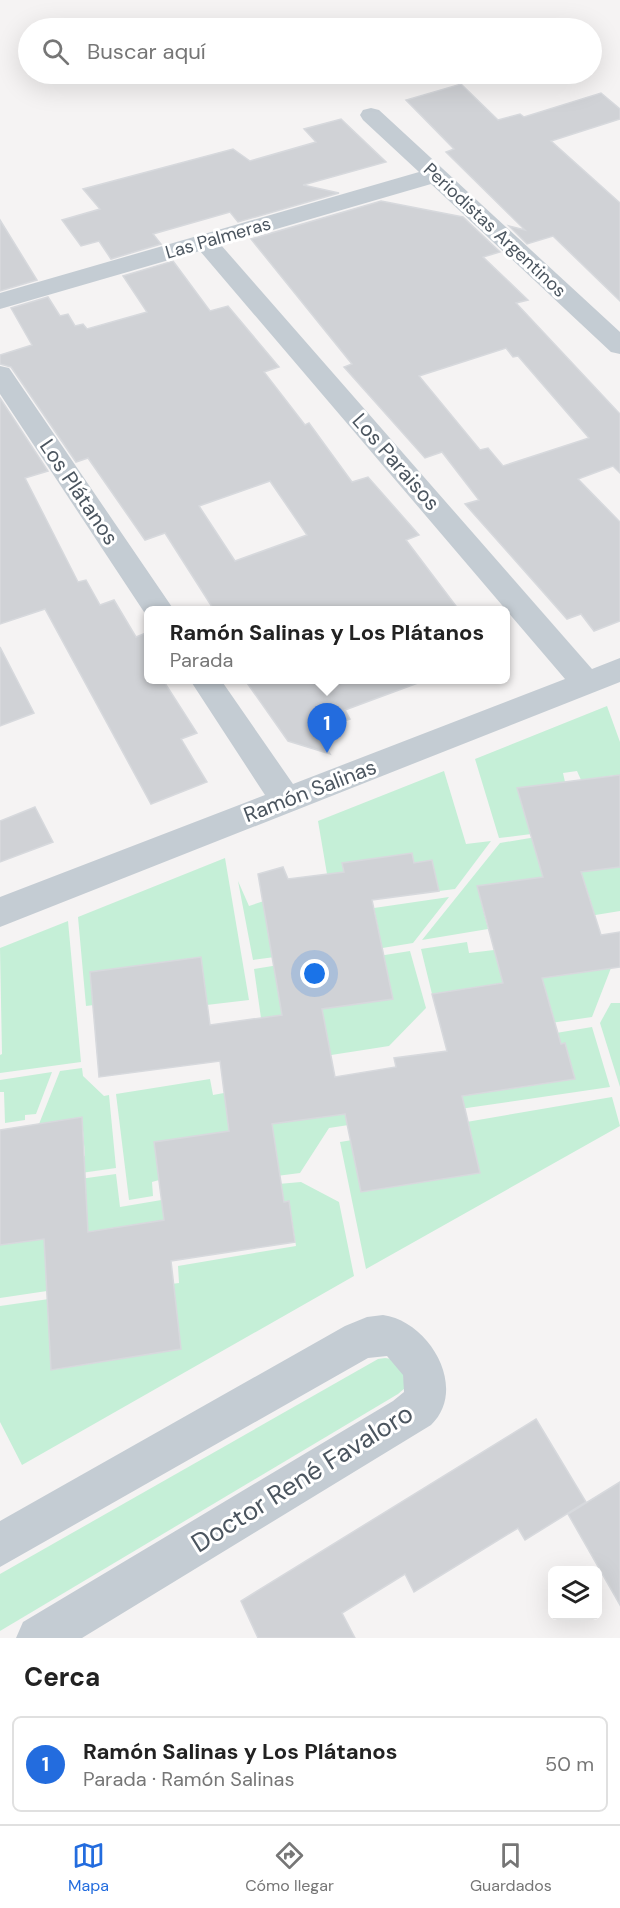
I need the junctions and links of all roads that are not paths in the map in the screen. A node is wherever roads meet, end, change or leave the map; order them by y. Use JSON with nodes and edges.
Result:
{"nodes":[{"id":1,"x":371,"y":115,"type":"dead end"},
{"id":2,"x":436,"y":175,"type":"junction"},
{"id":3,"x":205,"y":242,"type":"junction"},
{"id":4,"x":0,"y":301,"type":"edge"},
{"id":5,"x":620,"y":346,"type":"edge"},
{"id":6,"x":0,"y":374,"type":"edge"},
{"id":7,"x":156,"y":606,"type":"edge"},
{"id":8,"x":620,"y":670,"type":"edge"},
{"id":9,"x":586,"y":683,"type":"junction"},
{"id":10,"x":208,"y":684,"type":"edge"},
{"id":11,"x":286,"y":800,"type":"junction"},
{"id":12,"x":0,"y":912,"type":"edge"},
{"id":13,"x":0,"y":1545,"type":"edge"},
{"id":14,"x":39,"y":1638,"type":"edge"}],
"edges":[{"from":1,"to":2,"type":"street","name":"Periodistas Argentinos"},
{"from":2,"to":3,"type":"street","name":"Las Palmeras"},
{"from":2,"to":5,"type":"street","name":"Periodistas Argentinos"},
{"from":3,"to":4,"type":"street","name":"Las Palmeras"},
{"from":3,"to":9,"type":"street","name":"Los Paraisos"},
{"from":6,"to":7,"type":"street","name":"Los Plátanos"},
{"from":8,"to":9,"type":"street","name":"Ramón Salinas"},
{"from":9,"to":11,"type":"street","name":"Ramón Salinas"},
{"from":10,"to":11,"type":"street"},
{"from":11,"to":12,"type":"street","name":"Ramón Salinas"},
{"from":13,"to":14,"type":"street","name":"Doctor René Favaloro"}]}
